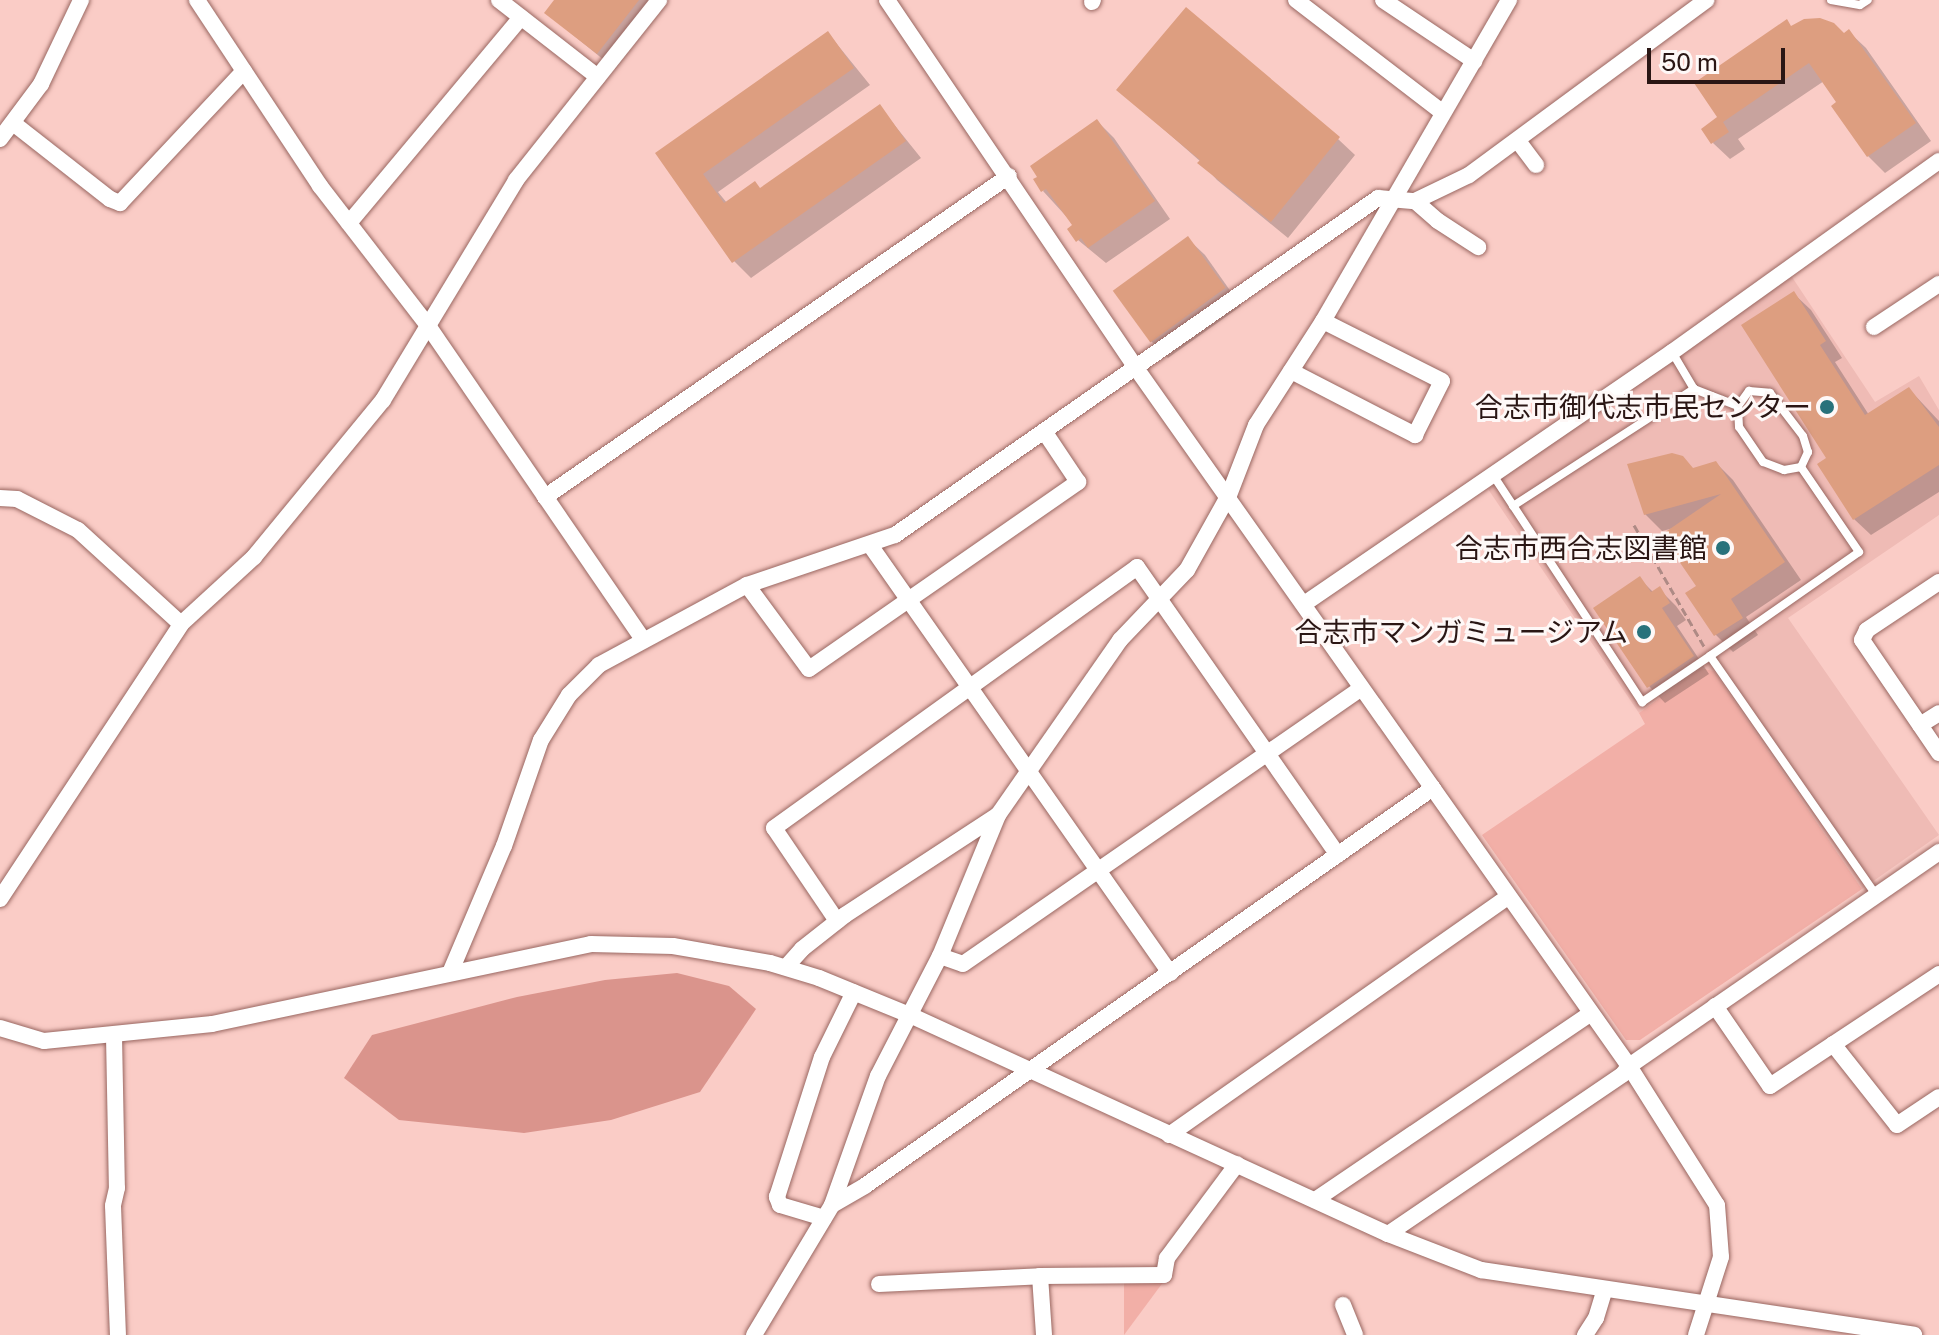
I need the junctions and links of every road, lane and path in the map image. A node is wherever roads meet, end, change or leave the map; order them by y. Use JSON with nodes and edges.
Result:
{"nodes":[{"id":1,"x":81,"y":0,"type":"edge"},
{"id":2,"x":197,"y":0,"type":"edge"},
{"id":3,"x":499,"y":0,"type":"edge"},
{"id":4,"x":659,"y":0,"type":"edge"},
{"id":5,"x":887,"y":0,"type":"edge"},
{"id":6,"x":1296,"y":0,"type":"edge"},
{"id":7,"x":1383,"y":0,"type":"edge"},
{"id":8,"x":1509,"y":0,"type":"edge"},
{"id":9,"x":1706,"y":0,"type":"edge"},
{"id":10,"x":1831,"y":0,"type":"edge"},
{"id":11,"x":1868,"y":0,"type":"edge"},
{"id":12,"x":521,"y":17,"type":"junction"},
{"id":13,"x":1474,"y":61,"type":"junction"},
{"id":14,"x":244,"y":71,"type":"junction"},
{"id":15,"x":598,"y":77,"type":"junction"},
{"id":16,"x":1443,"y":113,"type":"junction"},
{"id":17,"x":13,"y":123,"type":"junction"},
{"id":18,"x":0,"y":139,"type":"edge"},
{"id":19,"x":1518,"y":141,"type":"junction"},
{"id":20,"x":1939,"y":161,"type":"edge"},
{"id":21,"x":1536,"y":165,"type":"dead end"},
{"id":22,"x":1009,"y":176,"type":"junction"},
{"id":23,"x":1392,"y":199,"type":"junction"},
{"id":24,"x":1415,"y":201,"type":"junction"},
{"id":25,"x":349,"y":223,"type":"junction"},
{"id":26,"x":1478,"y":247,"type":"dead end"},
{"id":27,"x":1939,"y":284,"type":"edge"},
{"id":28,"x":1323,"y":321,"type":"junction"},
{"id":29,"x":429,"y":327,"type":"junction"},
{"id":30,"x":1874,"y":327,"type":"dead end"},
{"id":31,"x":1672,"y":352,"type":"junction"},
{"id":32,"x":1136,"y":368,"type":"junction"},
{"id":33,"x":1291,"y":371,"type":"junction"},
{"id":34,"x":1694,"y":389,"type":"junction"},
{"id":35,"x":1738,"y":406,"type":"junction"},
{"id":36,"x":1044,"y":431,"type":"junction"},
{"id":37,"x":1801,"y":467,"type":"junction"},
{"id":38,"x":1493,"y":475,"type":"junction"},
{"id":39,"x":1229,"y":495,"type":"junction"},
{"id":40,"x":545,"y":497,"type":"junction"},
{"id":41,"x":0,"y":498,"type":"edge"},
{"id":42,"x":1513,"y":506,"type":"junction"},
{"id":43,"x":1634,"y":525,"type":"dead end"},
{"id":44,"x":870,"y":545,"type":"junction"},
{"id":45,"x":1939,"y":582,"type":"edge"},
{"id":46,"x":747,"y":585,"type":"junction"},
{"id":47,"x":1160,"y":600,"type":"junction"},
{"id":48,"x":909,"y":602,"type":"junction"},
{"id":49,"x":1304,"y":604,"type":"junction"},
{"id":50,"x":181,"y":624,"type":"junction"},
{"id":51,"x":643,"y":640,"type":"junction"},
{"id":52,"x":1710,"y":656,"type":"junction"},
{"id":53,"x":970,"y":687,"type":"junction"},
{"id":54,"x":1361,"y":688,"type":"junction"},
{"id":55,"x":1939,"y":713,"type":"edge"},
{"id":56,"x":1920,"y":725,"type":"junction"},
{"id":57,"x":1267,"y":753,"type":"junction"},
{"id":58,"x":1939,"y":753,"type":"edge"},
{"id":59,"x":1028,"y":773,"type":"junction"},
{"id":60,"x":1433,"y":788,"type":"junction"},
{"id":61,"x":998,"y":815,"type":"junction"},
{"id":62,"x":1939,"y":852,"type":"edge"},
{"id":63,"x":1338,"y":855,"type":"junction"},
{"id":64,"x":1097,"y":871,"type":"junction"},
{"id":65,"x":1876,"y":895,"type":"junction"},
{"id":66,"x":1508,"y":897,"type":"junction"},
{"id":67,"x":0,"y":899,"type":"edge"},
{"id":68,"x":837,"y":921,"type":"junction"},
{"id":69,"x":940,"y":956,"type":"junction"},
{"id":70,"x":786,"y":967,"type":"junction"},
{"id":71,"x":450,"y":973,"type":"junction"},
{"id":72,"x":1170,"y":973,"type":"junction"},
{"id":73,"x":1939,"y":974,"type":"edge"},
{"id":74,"x":854,"y":992,"type":"junction"},
{"id":75,"x":1715,"y":1006,"type":"junction"},
{"id":76,"x":1591,"y":1013,"type":"junction"},
{"id":77,"x":912,"y":1016,"type":"junction"},
{"id":78,"x":0,"y":1028,"type":"edge"},
{"id":79,"x":114,"y":1036,"type":"junction"},
{"id":80,"x":1833,"y":1044,"type":"junction"},
{"id":81,"x":1629,"y":1066,"type":"junction"},
{"id":82,"x":1031,"y":1070,"type":"junction"},
{"id":83,"x":1939,"y":1097,"type":"edge"},
{"id":84,"x":1169,"y":1135,"type":"junction"},
{"id":85,"x":1237,"y":1164,"type":"junction"},
{"id":86,"x":1315,"y":1200,"type":"junction"},
{"id":87,"x":828,"y":1211,"type":"junction"},
{"id":88,"x":1388,"y":1234,"type":"junction"},
{"id":89,"x":1040,"y":1276,"type":"junction"},
{"id":90,"x":879,"y":1284,"type":"dead end"},
{"id":91,"x":1604,"y":1291,"type":"junction"},
{"id":92,"x":1343,"y":1305,"type":"dead end"},
{"id":93,"x":1708,"y":1306,"type":"junction"},
{"id":94,"x":118,"y":1335,"type":"edge"},
{"id":95,"x":754,"y":1335,"type":"edge"},
{"id":96,"x":1044,"y":1335,"type":"edge"},
{"id":97,"x":1355,"y":1335,"type":"edge"},
{"id":98,"x":1585,"y":1335,"type":"edge"},
{"id":99,"x":1696,"y":1335,"type":"edge"},
{"id":100,"x":1914,"y":1335,"type":"edge"}],
"edges":[{"from":1,"to":17,"type":"street"},
{"from":2,"to":14,"type":"street"},
{"from":3,"to":12,"type":"street"},
{"from":4,"to":15,"type":"street"},
{"from":5,"to":22,"type":"street"},
{"from":6,"to":16,"type":"street"},
{"from":7,"to":13,"type":"street"},
{"from":8,"to":13,"type":"street"},
{"from":9,"to":19,"type":"street"},
{"from":10,"to":11,"type":"lane"},
{"from":12,"to":15,"type":"street"},
{"from":12,"to":25,"type":"street"},
{"from":13,"to":16,"type":"street"},
{"from":14,"to":17,"type":"street"},
{"from":14,"to":25,"type":"street"},
{"from":15,"to":29,"type":"street"},
{"from":16,"to":23,"type":"street"},
{"from":17,"to":18,"type":"street"},
{"from":19,"to":21,"type":"street"},
{"from":19,"to":24,"type":"street"},
{"from":20,"to":31,"type":"street"},
{"from":22,"to":32,"type":"street"},
{"from":22,"to":40,"type":"street"},
{"from":23,"to":24,"type":"street"},
{"from":23,"to":28,"type":"street"},
{"from":23,"to":32,"type":"street"},
{"from":24,"to":26,"type":"street"},
{"from":25,"to":29,"type":"street"},
{"from":27,"to":30,"type":"street"},
{"from":28,"to":33,"type":"street"},
{"from":28,"to":33,"type":"street"},
{"from":29,"to":40,"type":"street"},
{"from":29,"to":50,"type":"street"},
{"from":31,"to":34,"type":"lane"},
{"from":31,"to":38,"type":"street"},
{"from":32,"to":36,"type":"street"},
{"from":32,"to":39,"type":"street"},
{"from":33,"to":39,"type":"street"},
{"from":34,"to":35,"type":"lane"},
{"from":34,"to":42,"type":"lane"},
{"from":35,"to":37,"type":"lane"},
{"from":35,"to":37,"type":"lane"},
{"from":36,"to":44,"type":"street"},
{"from":36,"to":48,"type":"street"},
{"from":37,"to":52,"type":"lane"},
{"from":38,"to":42,"type":"lane"},
{"from":38,"to":49,"type":"street"},
{"from":39,"to":47,"type":"street"},
{"from":39,"to":49,"type":"street"},
{"from":40,"to":51,"type":"street"},
{"from":41,"to":50,"type":"street"},
{"from":42,"to":52,"type":"lane"},
{"from":43,"to":52,"type":"path"},
{"from":44,"to":46,"type":"street"},
{"from":44,"to":48,"type":"street"},
{"from":45,"to":56,"type":"street"},
{"from":46,"to":48,"type":"street"},
{"from":46,"to":51,"type":"street"},
{"from":47,"to":53,"type":"street"},
{"from":47,"to":57,"type":"street"},
{"from":47,"to":59,"type":"street"},
{"from":48,"to":53,"type":"street"},
{"from":49,"to":54,"type":"street"},
{"from":50,"to":67,"type":"street"},
{"from":51,"to":71,"type":"street"},
{"from":52,"to":65,"type":"lane"},
{"from":53,"to":59,"type":"street"},
{"from":53,"to":68,"type":"street"},
{"from":54,"to":57,"type":"street"},
{"from":54,"to":60,"type":"street"},
{"from":55,"to":56,"type":"street"},
{"from":56,"to":58,"type":"street"},
{"from":57,"to":63,"type":"street"},
{"from":57,"to":64,"type":"street"},
{"from":59,"to":61,"type":"street"},
{"from":59,"to":64,"type":"street"},
{"from":60,"to":63,"type":"street"},
{"from":60,"to":66,"type":"street"},
{"from":61,"to":68,"type":"street"},
{"from":61,"to":69,"type":"street"},
{"from":62,"to":65,"type":"street"},
{"from":63,"to":72,"type":"street"},
{"from":64,"to":69,"type":"street"},
{"from":64,"to":72,"type":"street"},
{"from":65,"to":75,"type":"street"},
{"from":66,"to":76,"type":"street"},
{"from":66,"to":84,"type":"street"},
{"from":68,"to":70,"type":"street"},
{"from":69,"to":77,"type":"street"},
{"from":70,"to":71,"type":"street"},
{"from":70,"to":74,"type":"street"},
{"from":71,"to":79,"type":"street"},
{"from":72,"to":82,"type":"street"},
{"from":73,"to":80,"type":"street"},
{"from":74,"to":77,"type":"street"},
{"from":74,"to":87,"type":"street"},
{"from":75,"to":80,"type":"street"},
{"from":75,"to":81,"type":"street"},
{"from":76,"to":81,"type":"street"},
{"from":76,"to":86,"type":"street"},
{"from":77,"to":82,"type":"street"},
{"from":77,"to":87,"type":"street"},
{"from":78,"to":79,"type":"street"},
{"from":79,"to":94,"type":"street"},
{"from":80,"to":83,"type":"street"},
{"from":81,"to":88,"type":"street"},
{"from":81,"to":93,"type":"street"},
{"from":82,"to":84,"type":"street"},
{"from":82,"to":87,"type":"street"},
{"from":84,"to":85,"type":"street"},
{"from":85,"to":86,"type":"street"},
{"from":85,"to":89,"type":"street"},
{"from":86,"to":88,"type":"street"},
{"from":87,"to":95,"type":"street"},
{"from":88,"to":91,"type":"street"},
{"from":89,"to":90,"type":"street"},
{"from":89,"to":96,"type":"street"},
{"from":91,"to":93,"type":"street"},
{"from":91,"to":98,"type":"street"},
{"from":92,"to":97,"type":"street"},
{"from":93,"to":99,"type":"street"},
{"from":93,"to":100,"type":"street"}]}
